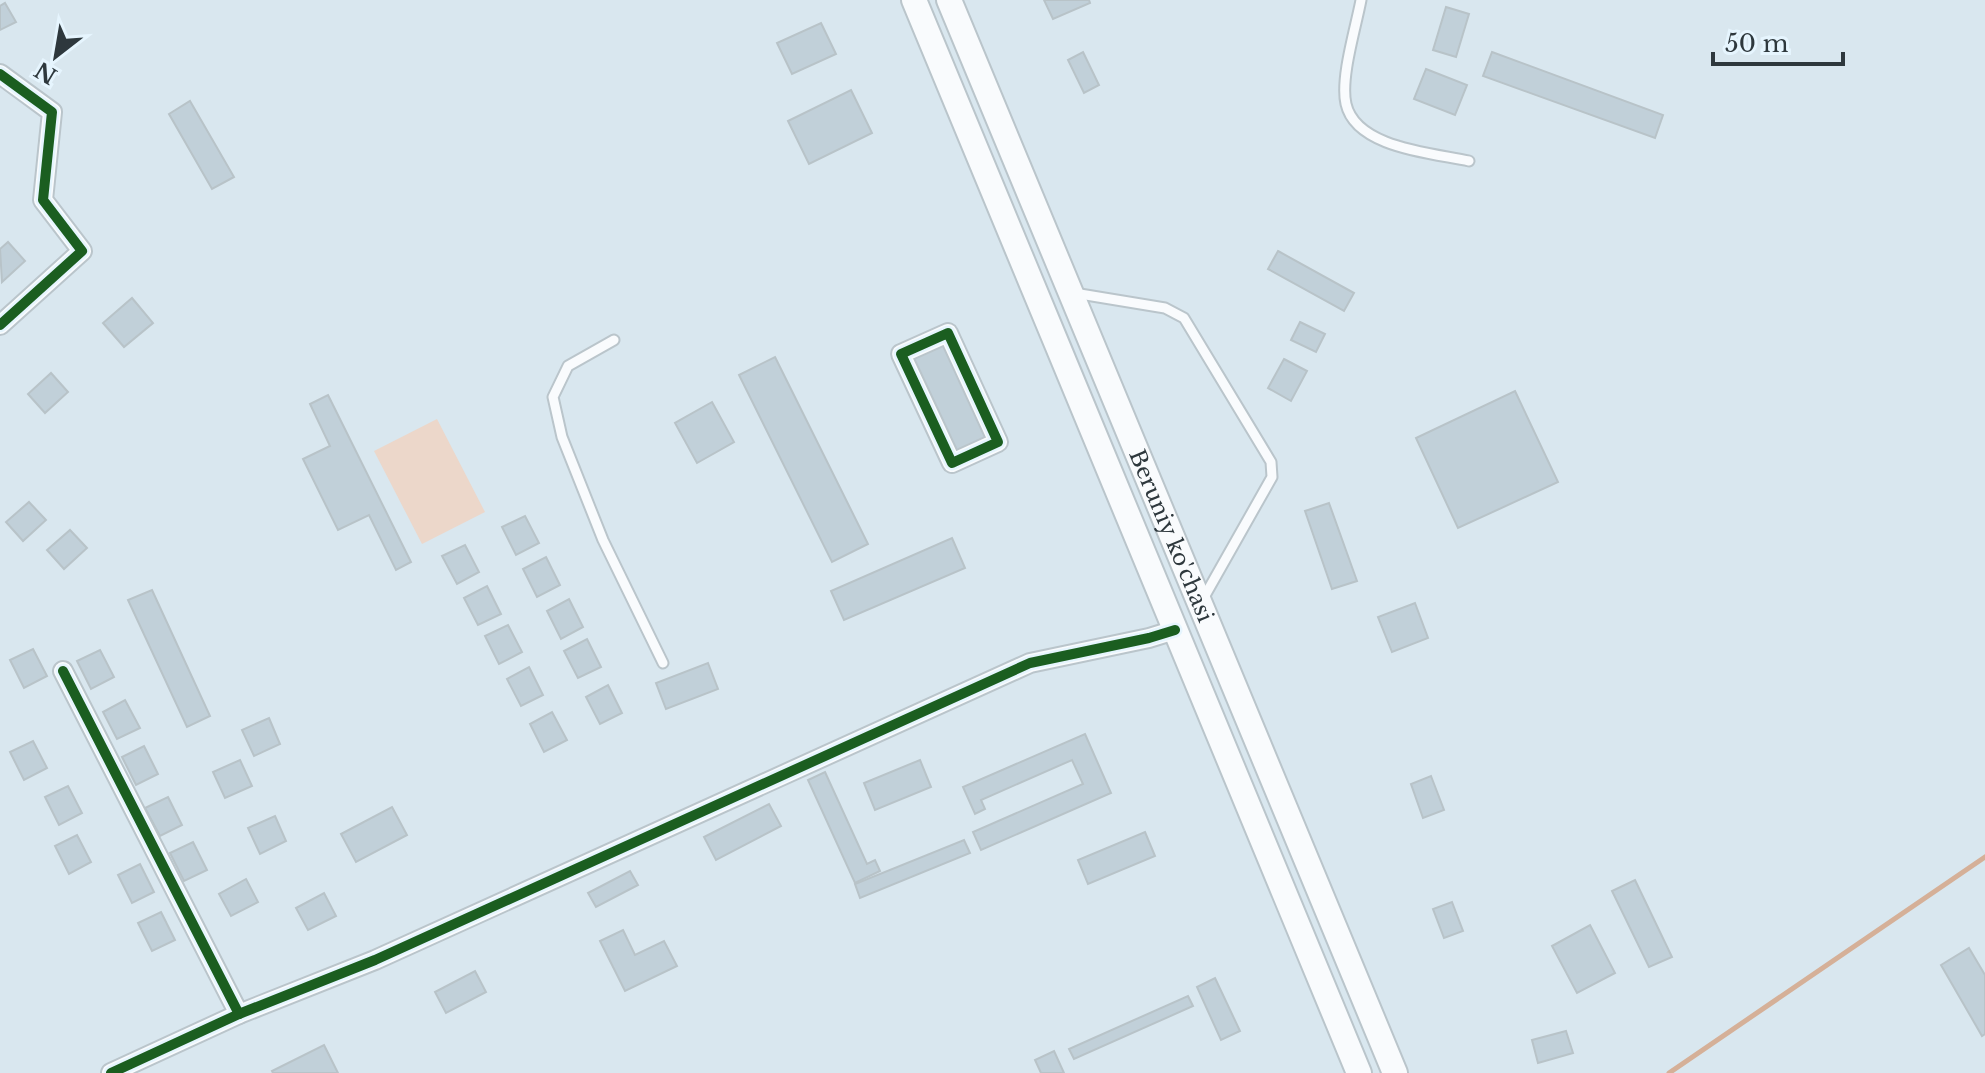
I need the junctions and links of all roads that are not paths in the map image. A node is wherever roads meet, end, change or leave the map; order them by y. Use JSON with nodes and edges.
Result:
{"nodes":[{"id":1,"x":914,"y":0,"type":"edge"},
{"id":2,"x":949,"y":0,"type":"edge"},
{"id":3,"x":1361,"y":0,"type":"edge"},
{"id":4,"x":0,"y":74,"type":"edge"},
{"id":5,"x":1469,"y":161,"type":"dead end"},
{"id":6,"x":1047,"y":236,"type":"junction"},
{"id":7,"x":1018,"y":249,"type":"junction"},
{"id":8,"x":1070,"y":292,"type":"junction"},
{"id":9,"x":0,"y":325,"type":"edge"},
{"id":10,"x":614,"y":340,"type":"dead end"},
{"id":11,"x":952,"y":463,"type":"joint"},
{"id":12,"x":1200,"y":605,"type":"junction"},
{"id":13,"x":1175,"y":630,"type":"junction"},
{"id":14,"x":663,"y":663,"type":"dead end"},
{"id":15,"x":63,"y":671,"type":"dead end"},
{"id":16,"x":1352,"y":969,"type":"junction"},
{"id":17,"x":1321,"y":983,"type":"junction"},
{"id":18,"x":239,"y":1014,"type":"junction"},
{"id":19,"x":111,"y":1073,"type":"edge"},
{"id":20,"x":1359,"y":1073,"type":"edge"},
{"id":21,"x":1395,"y":1073,"type":"edge"}],
"edges":[{"from":1,"to":7,"type":"main road","name":"Beruniy ko'chasi"},
{"from":2,"to":6,"type":"main road","name":"Beruniy ko'chasi"},
{"from":3,"to":5,"type":"lane"},
{"from":4,"to":9,"type":"street"},
{"from":6,"to":7,"type":"main road"},
{"from":6,"to":8,"type":"main road","name":"Beruniy ko'chasi"},
{"from":7,"to":13,"type":"main road","name":"Beruniy ko'chasi"},
{"from":8,"to":12,"type":"main road","name":"Beruniy ko'chasi"},
{"from":8,"to":12,"type":"lane"},
{"from":10,"to":14,"type":"lane"},
{"from":11,"to":11,"type":"street"},
{"from":12,"to":16,"type":"main road","name":"Beruniy ko'chasi"},
{"from":13,"to":17,"type":"main road","name":"Beruniy ko'chasi"},
{"from":13,"to":18,"type":"street"},
{"from":15,"to":18,"type":"street"},
{"from":16,"to":17,"type":"main road"},
{"from":16,"to":21,"type":"main road","name":"Beruniy ko'chasi"},
{"from":17,"to":20,"type":"main road","name":"Beruniy ko'chasi"},
{"from":18,"to":19,"type":"street"}]}
